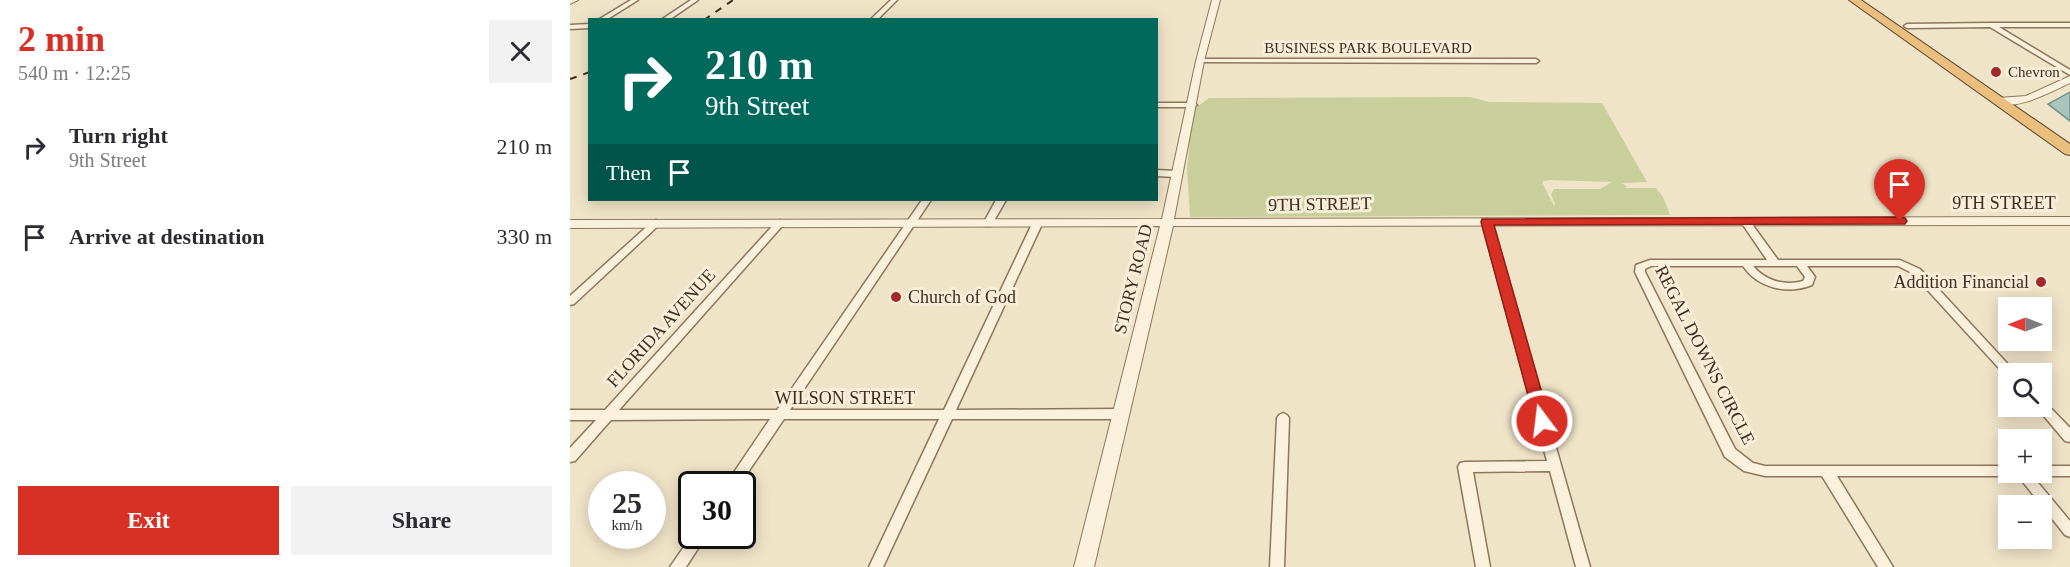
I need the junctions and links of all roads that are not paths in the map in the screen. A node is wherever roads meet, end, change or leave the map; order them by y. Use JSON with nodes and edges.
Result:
{"nodes":[{"id":1,"x":635,"y":0,"type":"edge"},
{"id":2,"x":695,"y":0,"type":"edge"},
{"id":3,"x":894,"y":0,"type":"edge"},
{"id":4,"x":1216,"y":0,"type":"edge"},
{"id":5,"x":1861,"y":1,"type":"edge"},
{"id":6,"x":604,"y":18,"type":"edge"},
{"id":7,"x":667,"y":18,"type":"edge"},
{"id":8,"x":875,"y":18,"type":"edge"},
{"id":9,"x":1991,"y":25,"type":"junction"},
{"id":10,"x":2070,"y":25,"type":"edge"},
{"id":11,"x":588,"y":26,"type":"edge"},
{"id":12,"x":1907,"y":26,"type":"junction"},
{"id":13,"x":570,"y":27,"type":"edge"},
{"id":14,"x":1536,"y":61,"type":"dead end"},
{"id":15,"x":1200,"y":62,"type":"junction"},
{"id":16,"x":2070,"y":73,"type":"edge"},
{"id":17,"x":2070,"y":79,"type":"edge"},
{"id":18,"x":2016,"y":100,"type":"junction"},
{"id":19,"x":1998,"y":101,"type":"junction"},
{"id":20,"x":1158,"y":105,"type":"edge"},
{"id":21,"x":1193,"y":105,"type":"junction"},
{"id":22,"x":2070,"y":136,"type":"edge"},
{"id":23,"x":2070,"y":151,"type":"edge"},
{"id":24,"x":1158,"y":173,"type":"edge"},
{"id":25,"x":1176,"y":174,"type":"junction"},
{"id":26,"x":925,"y":201,"type":"edge"},
{"id":27,"x":1000,"y":201,"type":"edge"},
{"id":28,"x":2070,"y":221,"type":"edge"},
{"id":29,"x":1487,"y":222,"type":"junction"},
{"id":30,"x":1746,"y":222,"type":"junction"},
{"id":31,"x":657,"y":223,"type":"junction"},
{"id":32,"x":780,"y":223,"type":"junction"},
{"id":33,"x":911,"y":223,"type":"junction"},
{"id":34,"x":570,"y":224,"type":"edge"},
{"id":35,"x":988,"y":224,"type":"junction"},
{"id":36,"x":1037,"y":224,"type":"junction"},
{"id":37,"x":1167,"y":224,"type":"junction"},
{"id":38,"x":1745,"y":262,"type":"junction"},
{"id":39,"x":1774,"y":262,"type":"junction"},
{"id":40,"x":1799,"y":262,"type":"junction"},
{"id":41,"x":570,"y":302,"type":"edge"},
{"id":42,"x":2001,"y":363,"type":"edge"},
{"id":43,"x":1120,"y":414,"type":"junction"},
{"id":44,"x":570,"y":415,"type":"edge"},
{"id":45,"x":607,"y":415,"type":"junction"},
{"id":46,"x":946,"y":415,"type":"junction"},
{"id":47,"x":780,"y":416,"type":"junction"},
{"id":48,"x":2052,"y":417,"type":"edge"},
{"id":49,"x":1283,"y":418,"type":"dead end"},
{"id":50,"x":2070,"y":437,"type":"edge"},
{"id":51,"x":570,"y":457,"type":"edge"},
{"id":52,"x":1554,"y":466,"type":"junction"},
{"id":53,"x":743,"y":471,"type":"edge"},
{"id":54,"x":1826,"y":471,"type":"junction"},
{"id":55,"x":1998,"y":471,"type":"edge"},
{"id":56,"x":2052,"y":471,"type":"edge"},
{"id":57,"x":2070,"y":471,"type":"edge"},
{"id":58,"x":2030,"y":483,"type":"edge"},
{"id":59,"x":2070,"y":531,"type":"edge"},
{"id":60,"x":690,"y":549,"type":"edge"},
{"id":61,"x":677,"y":567,"type":"edge"},
{"id":62,"x":876,"y":567,"type":"edge"},
{"id":63,"x":1084,"y":567,"type":"edge"},
{"id":64,"x":1278,"y":567,"type":"edge"},
{"id":65,"x":1483,"y":567,"type":"edge"},
{"id":66,"x":1583,"y":567,"type":"edge"},
{"id":67,"x":1886,"y":567,"type":"edge"}],
"edges":[{"from":1,"to":6,"type":"street"},
{"from":2,"to":7,"type":"street"},
{"from":3,"to":8,"type":"street"},
{"from":4,"to":15,"type":"street","name":"STORY ROAD"},
{"from":5,"to":12,"type":"highway"},
{"from":5,"to":19,"type":"highway"},
{"from":9,"to":10,"type":"street"},
{"from":9,"to":12,"type":"street"},
{"from":9,"to":16,"type":"street"},
{"from":11,"to":13,"type":"street"},
{"from":12,"to":18,"type":"highway"},
{"from":14,"to":15,"type":"street","name":"BUSINESS PARK BOULEVARD"},
{"from":15,"to":21,"type":"street","name":"STORY ROAD"},
{"from":17,"to":18,"type":"street"},
{"from":18,"to":19,"type":"street"},
{"from":18,"to":22,"type":"highway"},
{"from":19,"to":23,"type":"highway"},
{"from":20,"to":21,"type":"street"},
{"from":21,"to":25,"type":"street","name":"STORY ROAD"},
{"from":24,"to":25,"type":"street"},
{"from":25,"to":37,"type":"street","name":"STORY ROAD"},
{"from":26,"to":33,"type":"street"},
{"from":27,"to":35,"type":"street"},
{"from":28,"to":30,"type":"street","name":"9TH STREET"},
{"from":29,"to":30,"type":"street","name":"9TH STREET"},
{"from":29,"to":37,"type":"street","name":"9TH STREET"},
{"from":29,"to":52,"type":"street"},
{"from":30,"to":39,"type":"street"},
{"from":31,"to":32,"type":"street","name":"9TH STREET"},
{"from":31,"to":34,"type":"street","name":"9TH STREET"},
{"from":31,"to":41,"type":"street"},
{"from":32,"to":33,"type":"street","name":"9TH STREET"},
{"from":32,"to":45,"type":"street","name":"FLORIDA AVENUE"},
{"from":33,"to":35,"type":"street","name":"9TH STREET"},
{"from":33,"to":47,"type":"street"},
{"from":35,"to":36,"type":"street","name":"9TH STREET"},
{"from":36,"to":37,"type":"street","name":"9TH STREET"},
{"from":36,"to":46,"type":"street"},
{"from":37,"to":43,"type":"street","name":"STORY ROAD"},
{"from":38,"to":39,"type":"street","name":"REGAL DOWNS CIRCLE"},
{"from":38,"to":40,"type":"street"},
{"from":38,"to":54,"type":"street","name":"REGAL DOWNS CIRCLE"},
{"from":39,"to":40,"type":"street","name":"REGAL DOWNS CIRCLE"},
{"from":40,"to":42,"type":"street","name":"REGAL DOWNS CIRCLE"},
{"from":43,"to":46,"type":"street","name":"WILSON STREET"},
{"from":43,"to":63,"type":"street","name":"STORY ROAD"},
{"from":44,"to":45,"type":"street","name":"WILSON STREET"},
{"from":45,"to":47,"type":"street","name":"WILSON STREET"},
{"from":45,"to":51,"type":"street","name":"FLORIDA AVENUE"},
{"from":46,"to":47,"type":"street","name":"WILSON STREET"},
{"from":46,"to":62,"type":"street"},
{"from":47,"to":53,"type":"street"},
{"from":48,"to":50,"type":"street"},
{"from":49,"to":64,"type":"street"},
{"from":52,"to":65,"type":"street"},
{"from":52,"to":66,"type":"street"},
{"from":54,"to":55,"type":"street","name":"REGAL DOWNS CIRCLE"},
{"from":54,"to":67,"type":"street"},
{"from":56,"to":57,"type":"street"},
{"from":58,"to":59,"type":"street"},
{"from":60,"to":61,"type":"street"}]}
